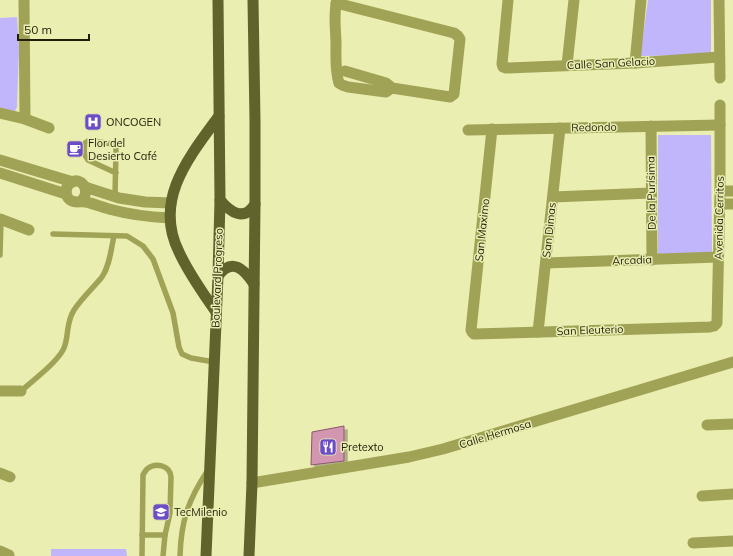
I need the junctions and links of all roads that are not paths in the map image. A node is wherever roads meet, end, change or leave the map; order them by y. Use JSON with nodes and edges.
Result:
{"nodes":[{"id":1,"x":24,"y":0,"type":"edge"},
{"id":2,"x":218,"y":0,"type":"edge"},
{"id":3,"x":253,"y":0,"type":"edge"},
{"id":4,"x":508,"y":0,"type":"edge"},
{"id":5,"x":574,"y":0,"type":"edge"},
{"id":6,"x":641,"y":0,"type":"edge"},
{"id":7,"x":719,"y":0,"type":"edge"},
{"id":8,"x":339,"y":2,"type":"edge"},
{"id":9,"x":719,"y":57,"type":"junction"},
{"id":10,"x":634,"y":63,"type":"junction"},
{"id":11,"x":567,"y":65,"type":"junction"},
{"id":12,"x":345,"y":71,"type":"junction"},
{"id":13,"x":720,"y":78,"type":"dead end"},
{"id":14,"x":339,"y":83,"type":"junction"},
{"id":15,"x":392,"y":88,"type":"junction"},
{"id":16,"x":720,"y":105,"type":"dead end"},
{"id":17,"x":0,"y":113,"type":"edge"},
{"id":18,"x":219,"y":116,"type":"junction"},
{"id":19,"x":26,"y":119,"type":"junction"},
{"id":20,"x":720,"y":124,"type":"junction"},
{"id":21,"x":651,"y":126,"type":"junction"},
{"id":22,"x":50,"y":128,"type":"dead end"},
{"id":23,"x":560,"y":128,"type":"junction"},
{"id":24,"x":492,"y":129,"type":"junction"},
{"id":25,"x":468,"y":130,"type":"dead end"},
{"id":26,"x":0,"y":160,"type":"edge"},
{"id":27,"x":116,"y":173,"type":"junction"},
{"id":28,"x":0,"y":174,"type":"edge"},
{"id":29,"x":74,"y":182,"type":"junction"},
{"id":30,"x":85,"y":186,"type":"junction"},
{"id":31,"x":720,"y":191,"type":"junction"},
{"id":32,"x":733,"y":191,"type":"edge"},
{"id":33,"x":651,"y":193,"type":"junction"},
{"id":34,"x":66,"y":194,"type":"junction"},
{"id":35,"x":114,"y":196,"type":"junction"},
{"id":36,"x":553,"y":197,"type":"junction"},
{"id":37,"x":220,"y":200,"type":"junction"},
{"id":38,"x":81,"y":201,"type":"junction"},
{"id":39,"x":171,"y":203,"type":"junction"},
{"id":40,"x":255,"y":204,"type":"junction"},
{"id":41,"x":720,"y":204,"type":"junction"},
{"id":42,"x":733,"y":204,"type":"edge"},
{"id":43,"x":170,"y":218,"type":"junction"},
{"id":44,"x":1,"y":220,"type":"edge"},
{"id":45,"x":29,"y":230,"type":"dead end"},
{"id":46,"x":53,"y":234,"type":"dead end"},
{"id":47,"x":114,"y":236,"type":"junction"},
{"id":48,"x":0,"y":255,"type":"edge"},
{"id":49,"x":718,"y":257,"type":"junction"},
{"id":50,"x":652,"y":260,"type":"junction"},
{"id":51,"x":546,"y":263,"type":"junction"},
{"id":52,"x":218,"y":276,"type":"junction"},
{"id":53,"x":254,"y":284,"type":"junction"},
{"id":54,"x":216,"y":312,"type":"junction"},
{"id":55,"x":710,"y":327,"type":"joint"},
{"id":56,"x":471,"y":330,"type":"joint"},
{"id":57,"x":538,"y":332,"type":"junction"},
{"id":58,"x":214,"y":362,"type":"junction"},
{"id":59,"x":733,"y":362,"type":"edge"},
{"id":60,"x":0,"y":391,"type":"edge"},
{"id":61,"x":21,"y":391,"type":"joint"},
{"id":62,"x":733,"y":424,"type":"edge"},
{"id":63,"x":706,"y":425,"type":"dead end"},
{"id":64,"x":209,"y":468,"type":"junction"},
{"id":65,"x":252,"y":483,"type":"junction"},
{"id":66,"x":733,"y":494,"type":"edge"},
{"id":67,"x":702,"y":496,"type":"dead end"},
{"id":68,"x":142,"y":535,"type":"junction"},
{"id":69,"x":165,"y":535,"type":"junction"},
{"id":70,"x":733,"y":541,"type":"edge"},
{"id":71,"x":693,"y":542,"type":"dead end"},
{"id":72,"x":142,"y":556,"type":"edge"},
{"id":73,"x":163,"y":556,"type":"edge"},
{"id":74,"x":180,"y":556,"type":"edge"},
{"id":75,"x":206,"y":556,"type":"edge"},
{"id":76,"x":249,"y":556,"type":"edge"}],
"edges":[{"from":1,"to":19,"type":"street"},
{"from":2,"to":18,"type":"main road","name":"Boulevard Progreso"},
{"from":3,"to":40,"type":"main road"},
{"from":4,"to":11,"type":"street","name":"Calle San Gelacio"},
{"from":5,"to":11,"type":"street"},
{"from":6,"to":10,"type":"street"},
{"from":7,"to":9,"type":"street"},
{"from":8,"to":12,"type":"street"},
{"from":8,"to":14,"type":"street"},
{"from":8,"to":15,"type":"street"},
{"from":9,"to":10,"type":"street","name":"Calle San Gelacio"},
{"from":9,"to":13,"type":"street"},
{"from":10,"to":11,"type":"street","name":"Calle San Gelacio"},
{"from":12,"to":14,"type":"street"},
{"from":12,"to":15,"type":"street"},
{"from":14,"to":15,"type":"street"},
{"from":16,"to":20,"type":"street","name":"Avenida Cerritos"},
{"from":17,"to":19,"type":"street"},
{"from":18,"to":37,"type":"main road","name":"Boulevard Progreso"},
{"from":18,"to":39,"type":"main road"},
{"from":19,"to":22,"type":"street"},
{"from":20,"to":21,"type":"street","name":"Redondo"},
{"from":20,"to":31,"type":"street","name":"Avenida Cerritos"},
{"from":21,"to":23,"type":"street","name":"Redondo"},
{"from":21,"to":33,"type":"street","name":"De la Purísima"},
{"from":23,"to":24,"type":"street","name":"Redondo"},
{"from":23,"to":36,"type":"street","name":"San Dimas"},
{"from":24,"to":25,"type":"street","name":"Redondo"},
{"from":24,"to":56,"type":"street","name":"San Maximo"},
{"from":26,"to":29,"type":"street"},
{"from":27,"to":27,"type":"lane"},
{"from":27,"to":35,"type":"lane"},
{"from":28,"to":34,"type":"street"},
{"from":29,"to":30,"type":"street"},
{"from":29,"to":34,"type":"street"},
{"from":30,"to":35,"type":"street"},
{"from":30,"to":38,"type":"street"},
{"from":31,"to":32,"type":"street"},
{"from":31,"to":41,"type":"street","name":"Avenida Cerritos"},
{"from":33,"to":36,"type":"street"},
{"from":33,"to":50,"type":"street","name":"De la Purísima"},
{"from":34,"to":38,"type":"street"},
{"from":35,"to":39,"type":"street"},
{"from":36,"to":51,"type":"street","name":"San Dimas"},
{"from":37,"to":40,"type":"main road"},
{"from":37,"to":52,"type":"main road","name":"Boulevard Progreso"},
{"from":38,"to":43,"type":"street"},
{"from":39,"to":43,"type":"main road"},
{"from":40,"to":53,"type":"main road"},
{"from":41,"to":42,"type":"street"},
{"from":41,"to":49,"type":"street","name":"Avenida Cerritos"},
{"from":43,"to":54,"type":"main road"},
{"from":44,"to":45,"type":"street"},
{"from":44,"to":48,"type":"lane"},
{"from":46,"to":47,"type":"lane"},
{"from":47,"to":58,"type":"lane"},
{"from":47,"to":61,"type":"lane"},
{"from":49,"to":50,"type":"street","name":"Arcadia"},
{"from":49,"to":55,"type":"street","name":"Avenida Cerritos"},
{"from":50,"to":51,"type":"street","name":"Arcadia"},
{"from":51,"to":57,"type":"street","name":"San Dimas"},
{"from":52,"to":53,"type":"main road"},
{"from":52,"to":54,"type":"main road","name":"Boulevard Progreso"},
{"from":53,"to":65,"type":"main road"},
{"from":54,"to":58,"type":"main road","name":"Boulevard Progreso"},
{"from":55,"to":57,"type":"street","name":"San Eleuterio"},
{"from":56,"to":57,"type":"street","name":"San Eleuterio"},
{"from":58,"to":64,"type":"main road","name":"Boulevard Progreso"},
{"from":59,"to":65,"type":"street","name":"Calle Hermosa"},
{"from":60,"to":61,"type":"street"},
{"from":62,"to":63,"type":"street"},
{"from":64,"to":74,"type":"lane"},
{"from":64,"to":75,"type":"main road","name":"Boulevard Progreso"},
{"from":65,"to":76,"type":"main road"},
{"from":66,"to":67,"type":"street"},
{"from":68,"to":69,"type":"lane"},
{"from":68,"to":69,"type":"lane"},
{"from":68,"to":72,"type":"lane"},
{"from":69,"to":73,"type":"lane"},
{"from":70,"to":71,"type":"street"}]}
